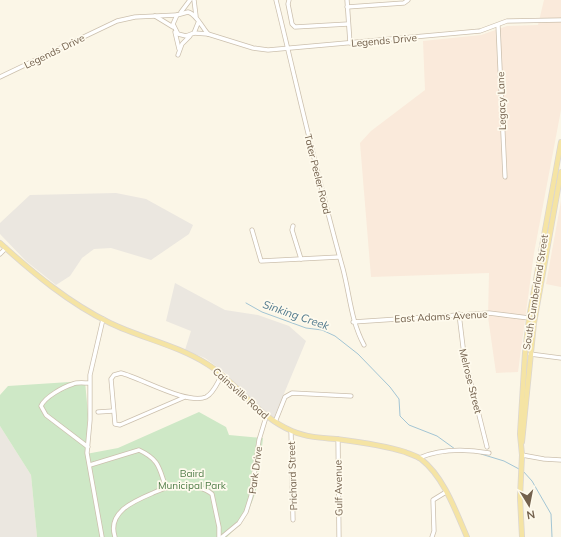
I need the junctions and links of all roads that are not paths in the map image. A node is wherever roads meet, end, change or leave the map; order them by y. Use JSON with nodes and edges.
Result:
{"nodes":[{"id":1,"x":190,"y":0,"type":"edge"},
{"id":2,"x":194,"y":0,"type":"edge"},
{"id":3,"x":276,"y":0,"type":"edge"},
{"id":4,"x":289,"y":0,"type":"edge"},
{"id":5,"x":347,"y":0,"type":"edge"},
{"id":6,"x":408,"y":0,"type":"edge"},
{"id":7,"x":347,"y":8,"type":"junction"},
{"id":8,"x":289,"y":13,"type":"junction"},
{"id":9,"x":178,"y":14,"type":"junction"},
{"id":10,"x":280,"y":15,"type":"junction"},
{"id":11,"x":155,"y":16,"type":"junction"},
{"id":12,"x":196,"y":18,"type":"junction"},
{"id":13,"x":561,"y":20,"type":"edge"},
{"id":14,"x":198,"y":22,"type":"junction"},
{"id":15,"x":348,"y":24,"type":"junction"},
{"id":16,"x":498,"y":25,"type":"junction"},
{"id":17,"x":174,"y":29,"type":"junction"},
{"id":18,"x":192,"y":34,"type":"junction"},
{"id":19,"x":210,"y":34,"type":"junction"},
{"id":20,"x":350,"y":43,"type":"junction"},
{"id":21,"x":288,"y":49,"type":"junction"},
{"id":22,"x":0,"y":77,"type":"edge"},
{"id":23,"x":561,"y":142,"type":"edge"},
{"id":24,"x":561,"y":172,"type":"edge"},
{"id":25,"x":506,"y":177,"type":"dead end"},
{"id":26,"x":293,"y":226,"type":"dead end"},
{"id":27,"x":252,"y":230,"type":"dead end"},
{"id":28,"x":0,"y":243,"type":"edge"},
{"id":29,"x":6,"y":248,"type":"junction"},
{"id":30,"x":0,"y":254,"type":"edge"},
{"id":31,"x":339,"y":257,"type":"junction"},
{"id":32,"x":301,"y":259,"type":"junction"},
{"id":33,"x":459,"y":314,"type":"junction"},
{"id":34,"x":529,"y":318,"type":"junction"},
{"id":35,"x":103,"y":319,"type":"junction"},
{"id":36,"x":353,"y":322,"type":"junction"},
{"id":37,"x":364,"y":345,"type":"dead end"},
{"id":38,"x":525,"y":353,"type":"junction"},
{"id":39,"x":530,"y":354,"type":"junction"},
{"id":40,"x":561,"y":358,"type":"edge"},
{"id":41,"x":222,"y":374,"type":"junction"},
{"id":42,"x":89,"y":383,"type":"junction"},
{"id":43,"x":351,"y":396,"type":"dead end"},
{"id":44,"x":185,"y":397,"type":"junction"},
{"id":45,"x":113,"y":411,"type":"junction"},
{"id":46,"x":98,"y":412,"type":"dead end"},
{"id":47,"x":266,"y":417,"type":"junction"},
{"id":48,"x":275,"y":422,"type":"junction"},
{"id":49,"x":291,"y":431,"type":"junction"},
{"id":50,"x":338,"y":439,"type":"junction"},
{"id":51,"x":522,"y":444,"type":"junction"},
{"id":52,"x":88,"y":446,"type":"junction"},
{"id":53,"x":487,"y":447,"type":"dead end"},
{"id":54,"x":489,"y":453,"type":"dead end"},
{"id":55,"x":419,"y":458,"type":"junction"},
{"id":56,"x":522,"y":458,"type":"junction"},
{"id":57,"x":561,"y":460,"type":"edge"},
{"id":58,"x":90,"y":465,"type":"junction"},
{"id":59,"x":166,"y":488,"type":"junction"},
{"id":60,"x":446,"y":492,"type":"junction"},
{"id":61,"x":293,"y":520,"type":"dead end"},
{"id":62,"x":102,"y":537,"type":"edge"},
{"id":63,"x":115,"y":537,"type":"edge"},
{"id":64,"x":219,"y":537,"type":"edge"},
{"id":65,"x":222,"y":537,"type":"edge"},
{"id":66,"x":339,"y":537,"type":"edge"},
{"id":67,"x":432,"y":537,"type":"edge"},
{"id":68,"x":467,"y":537,"type":"edge"},
{"id":69,"x":522,"y":537,"type":"edge"}],
"edges":[{"from":1,"to":9,"type":"street"},
{"from":2,"to":12,"type":"street"},
{"from":3,"to":10,"type":"street","name":"Tater Peeler Road"},
{"from":4,"to":8,"type":"street"},
{"from":5,"to":7,"type":"street"},
{"from":6,"to":7,"type":"street"},
{"from":7,"to":15,"type":"street"},
{"from":8,"to":10,"type":"street"},
{"from":8,"to":15,"type":"street"},
{"from":9,"to":11,"type":"street","name":"Legends Drive"},
{"from":9,"to":12,"type":"street","name":"Legends Drive"},
{"from":9,"to":17,"type":"street"},
{"from":10,"to":21,"type":"street","name":"Tater Peeler Road"},
{"from":11,"to":17,"type":"street","name":"Legends Drive"},
{"from":11,"to":22,"type":"street","name":"Legends Drive"},
{"from":12,"to":14,"type":"street"},
{"from":13,"to":16,"type":"street","name":"Legends Drive"},
{"from":14,"to":18,"type":"street"},
{"from":14,"to":19,"type":"street"},
{"from":15,"to":20,"type":"street"},
{"from":16,"to":20,"type":"street","name":"Legends Drive"},
{"from":16,"to":25,"type":"street","name":"Legacy Lane"},
{"from":17,"to":18,"type":"street","name":"Legends Drive"},
{"from":17,"to":18,"type":"street"},
{"from":18,"to":19,"type":"street","name":"Legends Drive"},
{"from":19,"to":21,"type":"street","name":"Legends Drive"},
{"from":20,"to":21,"type":"street","name":"Legends Drive"},
{"from":21,"to":31,"type":"street","name":"Tater Peeler Road"},
{"from":23,"to":34,"type":"main road","name":"South Cumberland Street"},
{"from":24,"to":39,"type":"main road","name":"South Cumberland Street"},
{"from":26,"to":32,"type":"street"},
{"from":27,"to":32,"type":"street"},
{"from":28,"to":29,"type":"main road","name":"Cainsville Road"},
{"from":29,"to":30,"type":"street"},
{"from":29,"to":35,"type":"main road","name":"Cainsville Road"},
{"from":31,"to":32,"type":"street"},
{"from":31,"to":36,"type":"street","name":"Tater Peeler Road"},
{"from":33,"to":34,"type":"street","name":"East Adams Avenue"},
{"from":33,"to":36,"type":"street","name":"East Adams Avenue"},
{"from":33,"to":53,"type":"street","name":"Melrose Street"},
{"from":34,"to":38,"type":"main road","name":"South Cumberland Street"},
{"from":35,"to":41,"type":"main road","name":"Cainsville Road"},
{"from":35,"to":42,"type":"street"},
{"from":36,"to":37,"type":"street","name":"Tater Peeler Road"},
{"from":38,"to":39,"type":"street"},
{"from":38,"to":51,"type":"main road","name":"South Cumberland Street"},
{"from":39,"to":40,"type":"street"},
{"from":39,"to":51,"type":"main road","name":"South Cumberland Street"},
{"from":41,"to":44,"type":"street"},
{"from":41,"to":47,"type":"main road","name":"Cainsville Road"},
{"from":42,"to":52,"type":"street"},
{"from":42,"to":52,"type":"street"},
{"from":43,"to":48,"type":"street"},
{"from":44,"to":45,"type":"street"},
{"from":44,"to":45,"type":"street"},
{"from":45,"to":46,"type":"street"},
{"from":47,"to":48,"type":"main road","name":"Cainsville Road"},
{"from":47,"to":65,"type":"street","name":"Park Drive"},
{"from":48,"to":49,"type":"main road","name":"Cainsville Road"},
{"from":49,"to":50,"type":"main road","name":"Cainsville Road"},
{"from":49,"to":61,"type":"street","name":"Prichard Street"},
{"from":50,"to":55,"type":"main road","name":"Cainsville Road"},
{"from":50,"to":66,"type":"street","name":"Gulf Avenue"},
{"from":51,"to":56,"type":"main road","name":"South Cumberland Street"},
{"from":52,"to":58,"type":"street"},
{"from":54,"to":55,"type":"street"},
{"from":55,"to":60,"type":"main road","name":"Cainsville Road"},
{"from":56,"to":57,"type":"street"},
{"from":56,"to":69,"type":"main road","name":"South Cumberland Street"},
{"from":58,"to":59,"type":"street"},
{"from":58,"to":62,"type":"street"},
{"from":59,"to":63,"type":"street"},
{"from":59,"to":64,"type":"street"},
{"from":60,"to":67,"type":"street"},
{"from":60,"to":68,"type":"main road","name":"Cainsville Road"}]}
